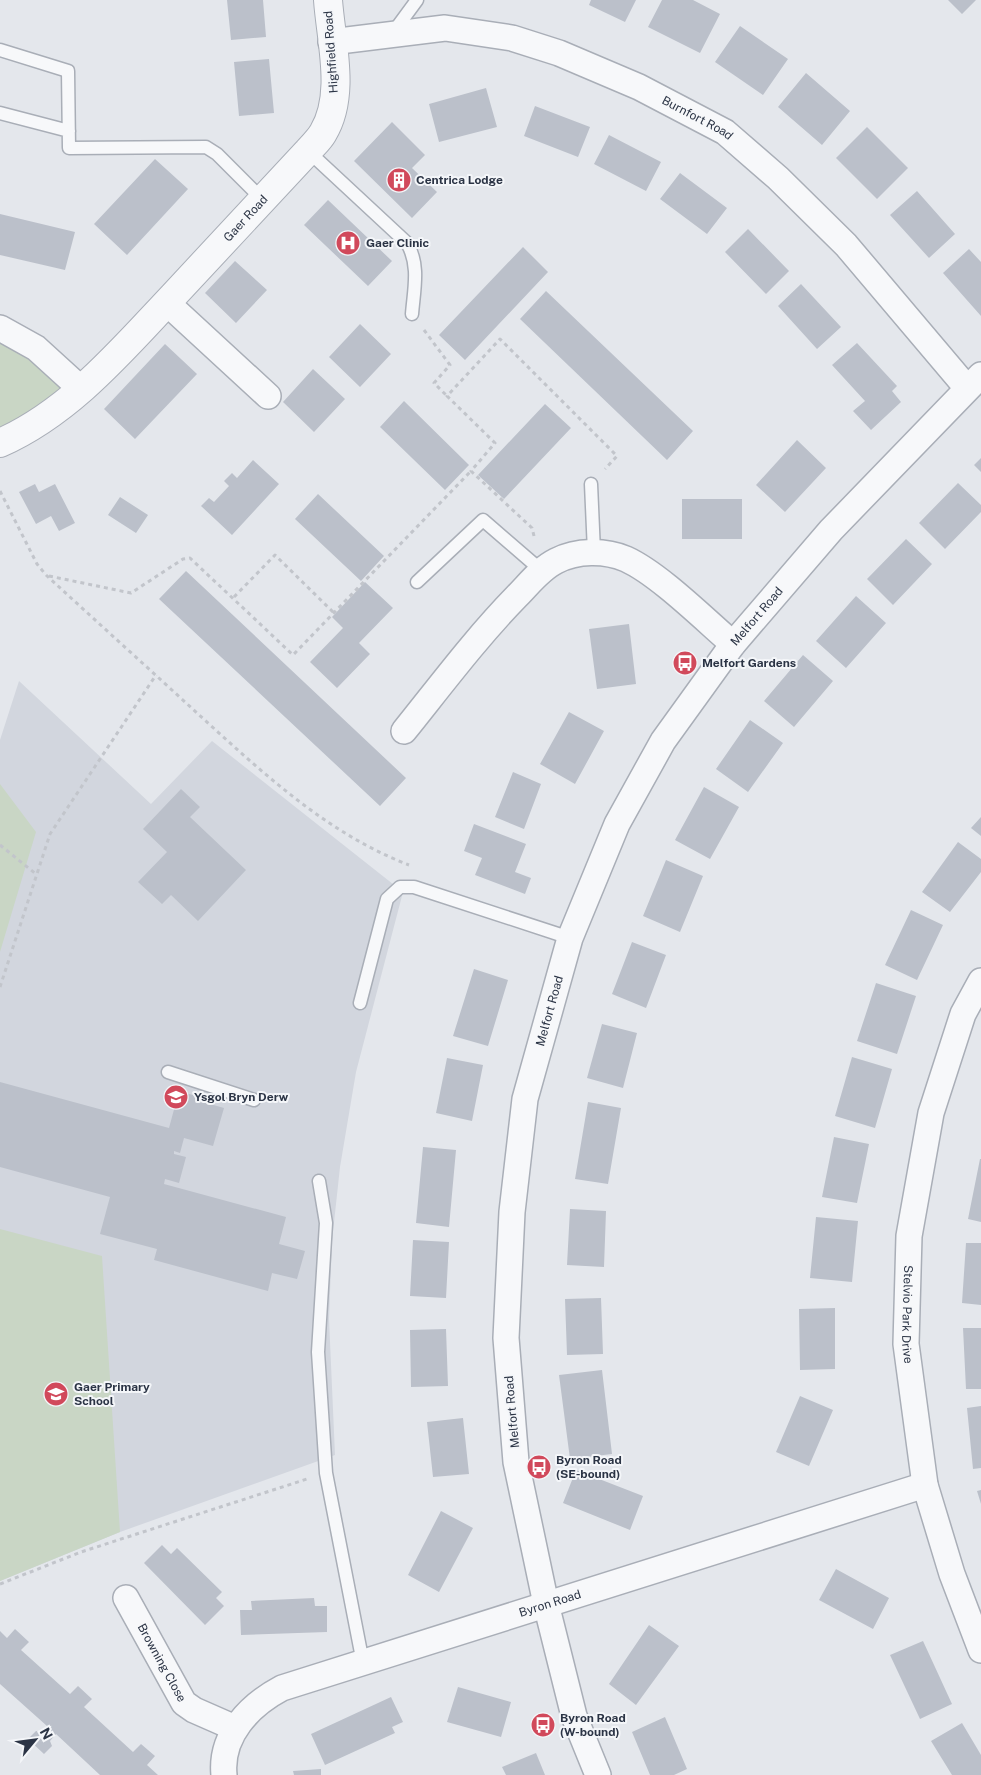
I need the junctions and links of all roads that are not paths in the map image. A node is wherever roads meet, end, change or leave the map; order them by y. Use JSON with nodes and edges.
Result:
{"nodes":[{"id":1,"x":328,"y":0,"type":"edge"},
{"id":2,"x":417,"y":0,"type":"edge"},
{"id":3,"x":391,"y":35,"type":"junction"},
{"id":4,"x":331,"y":42,"type":"junction"},
{"id":5,"x":0,"y":50,"type":"edge"},
{"id":6,"x":0,"y":113,"type":"edge"},
{"id":7,"x":69,"y":131,"type":"junction"},
{"id":8,"x":316,"y":142,"type":"junction"},
{"id":9,"x":263,"y":200,"type":"junction"},
{"id":10,"x":167,"y":303,"type":"junction"},
{"id":11,"x":412,"y":314,"type":"road end"},
{"id":12,"x":0,"y":328,"type":"edge"},
{"id":13,"x":974,"y":382,"type":"edge"},
{"id":14,"x":82,"y":389,"type":"junction"},
{"id":15,"x":268,"y":396,"type":"dead end"},
{"id":16,"x":0,"y":443,"type":"edge"},
{"id":17,"x":591,"y":484,"type":"road end"},
{"id":18,"x":594,"y":552,"type":"junction"},
{"id":19,"x":542,"y":571,"type":"junction"},
{"id":20,"x":417,"y":582,"type":"dead end"},
{"id":21,"x":733,"y":644,"type":"junction"},
{"id":22,"x":404,"y":731,"type":"dead end"},
{"id":23,"x":570,"y":938,"type":"junction"},
{"id":24,"x":981,"y":980,"type":"edge"},
{"id":25,"x":360,"y":1003,"type":"dead end"},
{"id":26,"x":168,"y":1072,"type":"dead end"},
{"id":27,"x":254,"y":1100,"type":"dead end"},
{"id":28,"x":319,"y":1181,"type":"dead end"},
{"id":29,"x":925,"y":1485,"type":"junction"},
{"id":30,"x":126,"y":1598,"type":"dead end"},
{"id":31,"x":546,"y":1604,"type":"junction"},
{"id":32,"x":981,"y":1650,"type":"edge"},
{"id":33,"x":363,"y":1663,"type":"junction"},
{"id":34,"x":235,"y":1728,"type":"junction"},
{"id":35,"x":224,"y":1775,"type":"edge"},
{"id":36,"x":598,"y":1775,"type":"edge"}],
"edges":[{"from":1,"to":4,"type":"street","name":"Highfield Road"},
{"from":2,"to":3,"type":"lane"},
{"from":3,"to":4,"type":"street","name":"Burnfort Road"},
{"from":3,"to":13,"type":"street","name":"Burnfort Road"},
{"from":4,"to":8,"type":"street","name":"Highfield Road"},
{"from":5,"to":7,"type":"lane"},
{"from":6,"to":7,"type":"lane"},
{"from":7,"to":9,"type":"lane"},
{"from":8,"to":9,"type":"street","name":"Gaer Road"},
{"from":8,"to":11,"type":"lane"},
{"from":9,"to":10,"type":"street","name":"Gaer Road"},
{"from":10,"to":14,"type":"street","name":"Gaer Road"},
{"from":10,"to":15,"type":"street"},
{"from":12,"to":14,"type":"street"},
{"from":13,"to":21,"type":"street","name":"Melfort Road"},
{"from":14,"to":16,"type":"street","name":"Gaer Road"},
{"from":17,"to":18,"type":"lane"},
{"from":18,"to":19,"type":"street"},
{"from":18,"to":21,"type":"street"},
{"from":19,"to":20,"type":"lane"},
{"from":19,"to":22,"type":"street"},
{"from":21,"to":23,"type":"street","name":"Melfort Road"},
{"from":23,"to":25,"type":"lane"},
{"from":23,"to":31,"type":"street","name":"Melfort Road"},
{"from":24,"to":29,"type":"street","name":"Stelvio Park Drive"},
{"from":26,"to":27,"type":"lane"},
{"from":28,"to":33,"type":"lane"},
{"from":29,"to":31,"type":"street","name":"Byron Road"},
{"from":29,"to":32,"type":"street","name":"Stelvio Park Drive"},
{"from":30,"to":34,"type":"street","name":"Browning Close"},
{"from":31,"to":33,"type":"street","name":"Byron Road"},
{"from":31,"to":36,"type":"street","name":"Melfort Road"},
{"from":33,"to":34,"type":"street","name":"Byron Road"},
{"from":34,"to":35,"type":"street","name":"Byron Road"}]}
